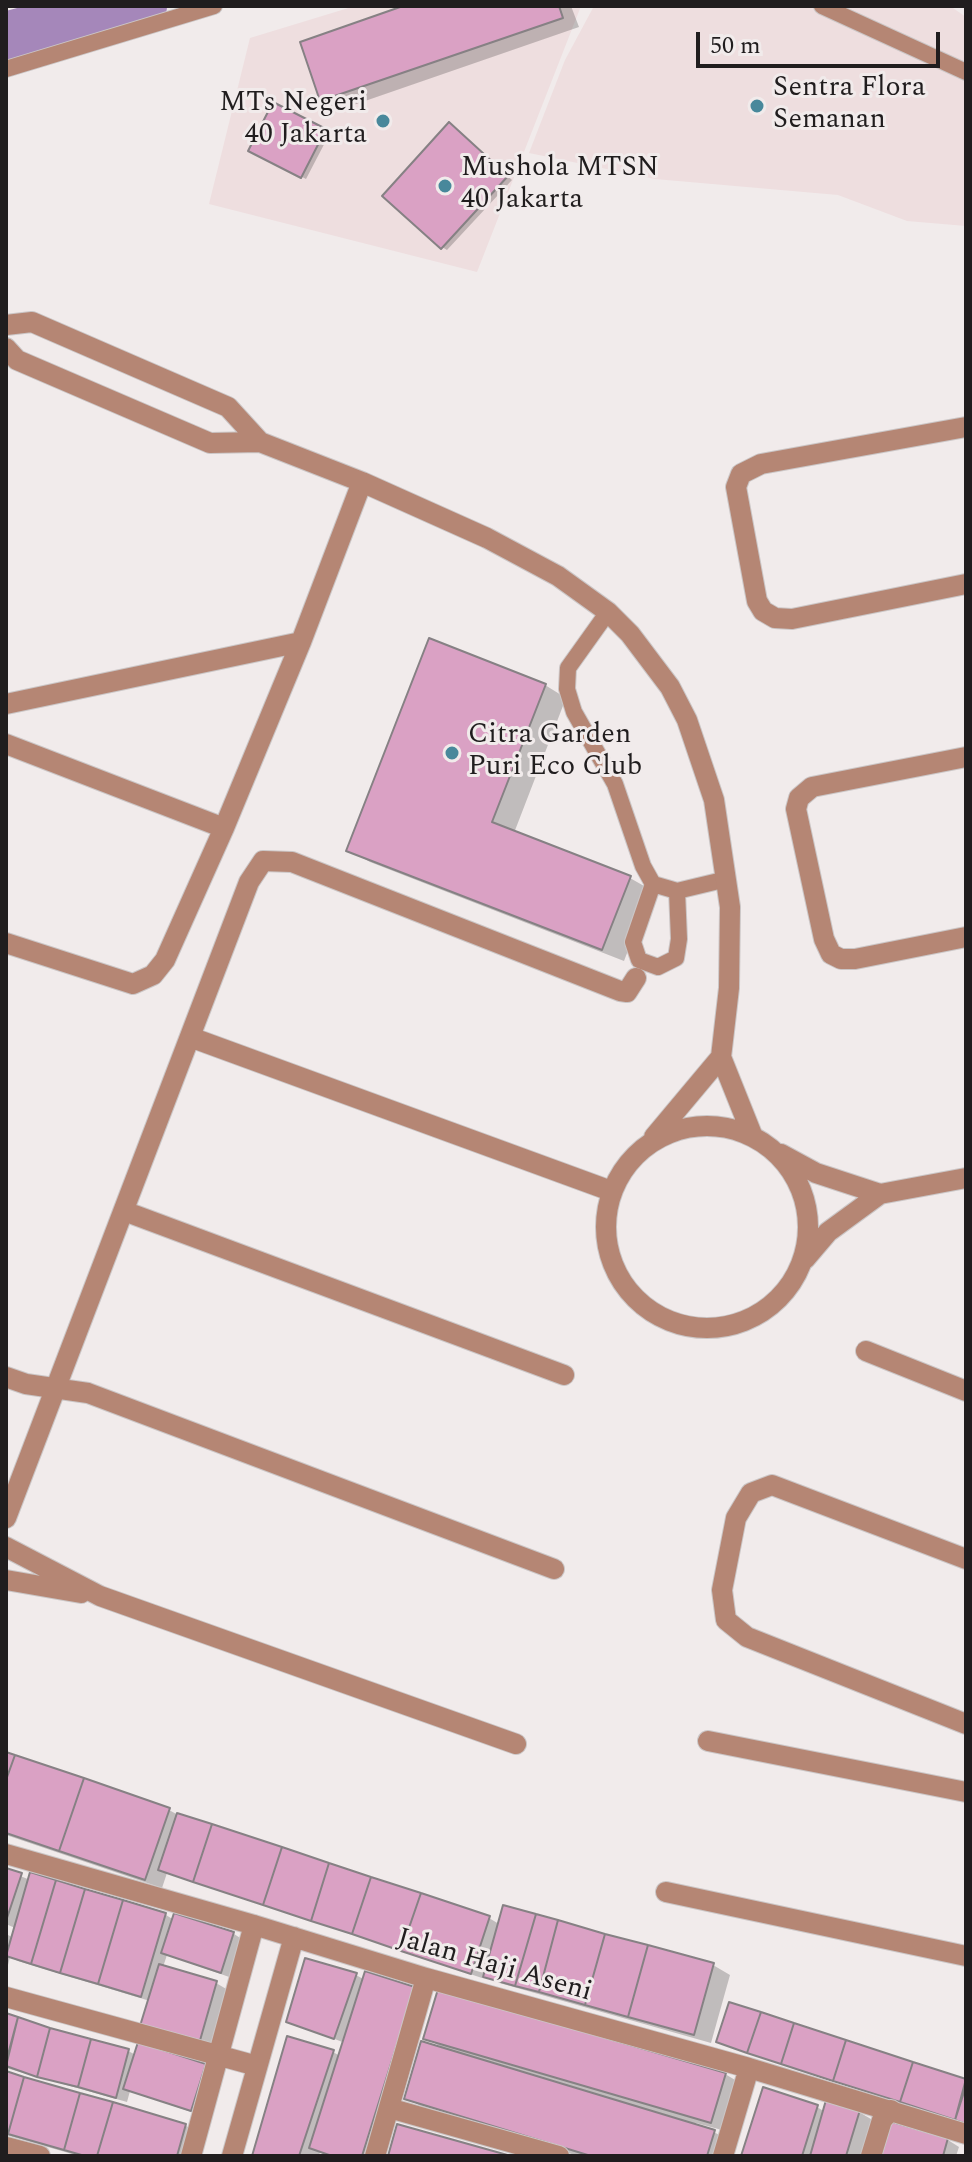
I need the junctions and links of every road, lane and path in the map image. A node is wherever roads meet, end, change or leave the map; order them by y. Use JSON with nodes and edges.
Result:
{"nodes":[{"id":1,"x":214,"y":6,"type":"edge"},
{"id":2,"x":822,"y":6,"type":"edge"},
{"id":3,"x":6,"y":69,"type":"edge"},
{"id":4,"x":966,"y":72,"type":"edge"},
{"id":5,"x":6,"y":325,"type":"edge"},
{"id":6,"x":6,"y":348,"type":"edge"},
{"id":7,"x":966,"y":427,"type":"edge"},
{"id":8,"x":260,"y":442,"type":"junction"},
{"id":9,"x":362,"y":482,"type":"junction"},
{"id":10,"x":966,"y":584,"type":"edge"},
{"id":11,"x":608,"y":612,"type":"junction"},
{"id":12,"x":301,"y":642,"type":"junction"},
{"id":13,"x":6,"y":704,"type":"edge"},
{"id":14,"x":6,"y":744,"type":"edge"},
{"id":15,"x":966,"y":757,"type":"edge"},
{"id":16,"x":224,"y":828,"type":"junction"},
{"id":17,"x":727,"y":879,"type":"junction"},
{"id":18,"x":653,"y":884,"type":"junction"},
{"id":19,"x":677,"y":891,"type":"junction"},
{"id":20,"x":966,"y":937,"type":"edge"},
{"id":21,"x":6,"y":943,"type":"edge"},
{"id":22,"x":636,"y":978,"type":"dead end"},
{"id":23,"x":190,"y":1037,"type":"junction"},
{"id":24,"x":721,"y":1057,"type":"junction"},
{"id":25,"x":651,"y":1141,"type":"junction"},
{"id":26,"x":762,"y":1142,"type":"junction"},
{"id":27,"x":966,"y":1178,"type":"edge"},
{"id":28,"x":611,"y":1191,"type":"junction"},
{"id":29,"x":880,"y":1194,"type":"junction"},
{"id":30,"x":124,"y":1211,"type":"junction"},
{"id":31,"x":802,"y":1263,"type":"junction"},
{"id":32,"x":866,"y":1351,"type":"dead end"},
{"id":33,"x":564,"y":1375,"type":"dead end"},
{"id":34,"x":6,"y":1377,"type":"edge"},
{"id":35,"x":57,"y":1389,"type":"junction"},
{"id":36,"x":966,"y":1391,"type":"edge"},
{"id":37,"x":6,"y":1518,"type":"edge"},
{"id":38,"x":6,"y":1547,"type":"edge"},
{"id":39,"x":966,"y":1559,"type":"edge"},
{"id":40,"x":554,"y":1569,"type":"dead end"},
{"id":41,"x":6,"y":1580,"type":"edge"},
{"id":42,"x":100,"y":1596,"type":"junction"},
{"id":43,"x":966,"y":1724,"type":"edge"},
{"id":44,"x":708,"y":1741,"type":"dead end"},
{"id":45,"x":516,"y":1744,"type":"dead end"},
{"id":46,"x":966,"y":1792,"type":"edge"},
{"id":47,"x":6,"y":1854,"type":"edge"},
{"id":48,"x":666,"y":1892,"type":"dead end"},
{"id":49,"x":254,"y":1925,"type":"junction"},
{"id":50,"x":294,"y":1937,"type":"junction"},
{"id":51,"x":966,"y":1956,"type":"edge"},
{"id":52,"x":426,"y":1978,"type":"junction"},
{"id":53,"x":6,"y":1997,"type":"edge"},
{"id":54,"x":219,"y":2055,"type":"junction"},
{"id":55,"x":257,"y":2066,"type":"junction"},
{"id":56,"x":749,"y":2068,"type":"junction"},
{"id":57,"x":389,"y":2108,"type":"junction"},
{"id":58,"x":884,"y":2112,"type":"junction"},
{"id":59,"x":966,"y":2134,"type":"edge"},
{"id":60,"x":6,"y":2147,"type":"edge"},
{"id":61,"x":40,"y":2156,"type":"edge"},
{"id":62,"x":191,"y":2156,"type":"edge"},
{"id":63,"x":232,"y":2156,"type":"edge"},
{"id":64,"x":375,"y":2156,"type":"edge"},
{"id":65,"x":559,"y":2156,"type":"edge"},
{"id":66,"x":723,"y":2156,"type":"edge"},
{"id":67,"x":871,"y":2156,"type":"edge"}],
"edges":[{"from":1,"to":3,"type":"lane"},
{"from":2,"to":4,"type":"lane"},
{"from":5,"to":8,"type":"street"},
{"from":6,"to":8,"type":"street"},
{"from":7,"to":10,"type":"street"},
{"from":8,"to":9,"type":"street"},
{"from":9,"to":11,"type":"street"},
{"from":9,"to":12,"type":"street"},
{"from":11,"to":17,"type":"street"},
{"from":11,"to":18,"type":"lane"},
{"from":12,"to":13,"type":"street"},
{"from":12,"to":16,"type":"street"},
{"from":14,"to":16,"type":"street"},
{"from":15,"to":20,"type":"street"},
{"from":16,"to":21,"type":"street"},
{"from":17,"to":19,"type":"lane"},
{"from":17,"to":24,"type":"street"},
{"from":18,"to":19,"type":"lane"},
{"from":18,"to":19,"type":"lane"},
{"from":22,"to":23,"type":"street"},
{"from":23,"to":28,"type":"street"},
{"from":23,"to":30,"type":"street"},
{"from":24,"to":25,"type":"street"},
{"from":24,"to":26,"type":"street"},
{"from":25,"to":26,"type":"street"},
{"from":25,"to":28,"type":"street"},
{"from":26,"to":29,"type":"street"},
{"from":26,"to":31,"type":"street"},
{"from":27,"to":29,"type":"street"},
{"from":28,"to":31,"type":"street"},
{"from":29,"to":31,"type":"street"},
{"from":30,"to":33,"type":"street"},
{"from":30,"to":35,"type":"street"},
{"from":32,"to":36,"type":"street"},
{"from":34,"to":35,"type":"street"},
{"from":35,"to":37,"type":"street"},
{"from":35,"to":40,"type":"street"},
{"from":38,"to":42,"type":"street"},
{"from":39,"to":43,"type":"street"},
{"from":41,"to":42,"type":"street"},
{"from":42,"to":45,"type":"street"},
{"from":44,"to":46,"type":"street"},
{"from":47,"to":49,"type":"street","name":"Jalan Haji Aseni"},
{"from":48,"to":51,"type":"street"},
{"from":49,"to":50,"type":"street","name":"Jalan Haji Aseni"},
{"from":49,"to":54,"type":"street"},
{"from":50,"to":52,"type":"street","name":"Jalan Haji Aseni"},
{"from":50,"to":55,"type":"street"},
{"from":52,"to":56,"type":"street","name":"Jalan Haji Aseni"},
{"from":52,"to":57,"type":"street"},
{"from":53,"to":54,"type":"street"},
{"from":54,"to":55,"type":"street"},
{"from":54,"to":62,"type":"street"},
{"from":55,"to":63,"type":"street"},
{"from":56,"to":58,"type":"street","name":"Jalan Haji Aseni"},
{"from":56,"to":66,"type":"street"},
{"from":57,"to":64,"type":"street"},
{"from":57,"to":65,"type":"street"},
{"from":58,"to":59,"type":"street","name":"Jalan Haji Aseni"},
{"from":58,"to":67,"type":"street"},
{"from":60,"to":61,"type":"street"}]}
